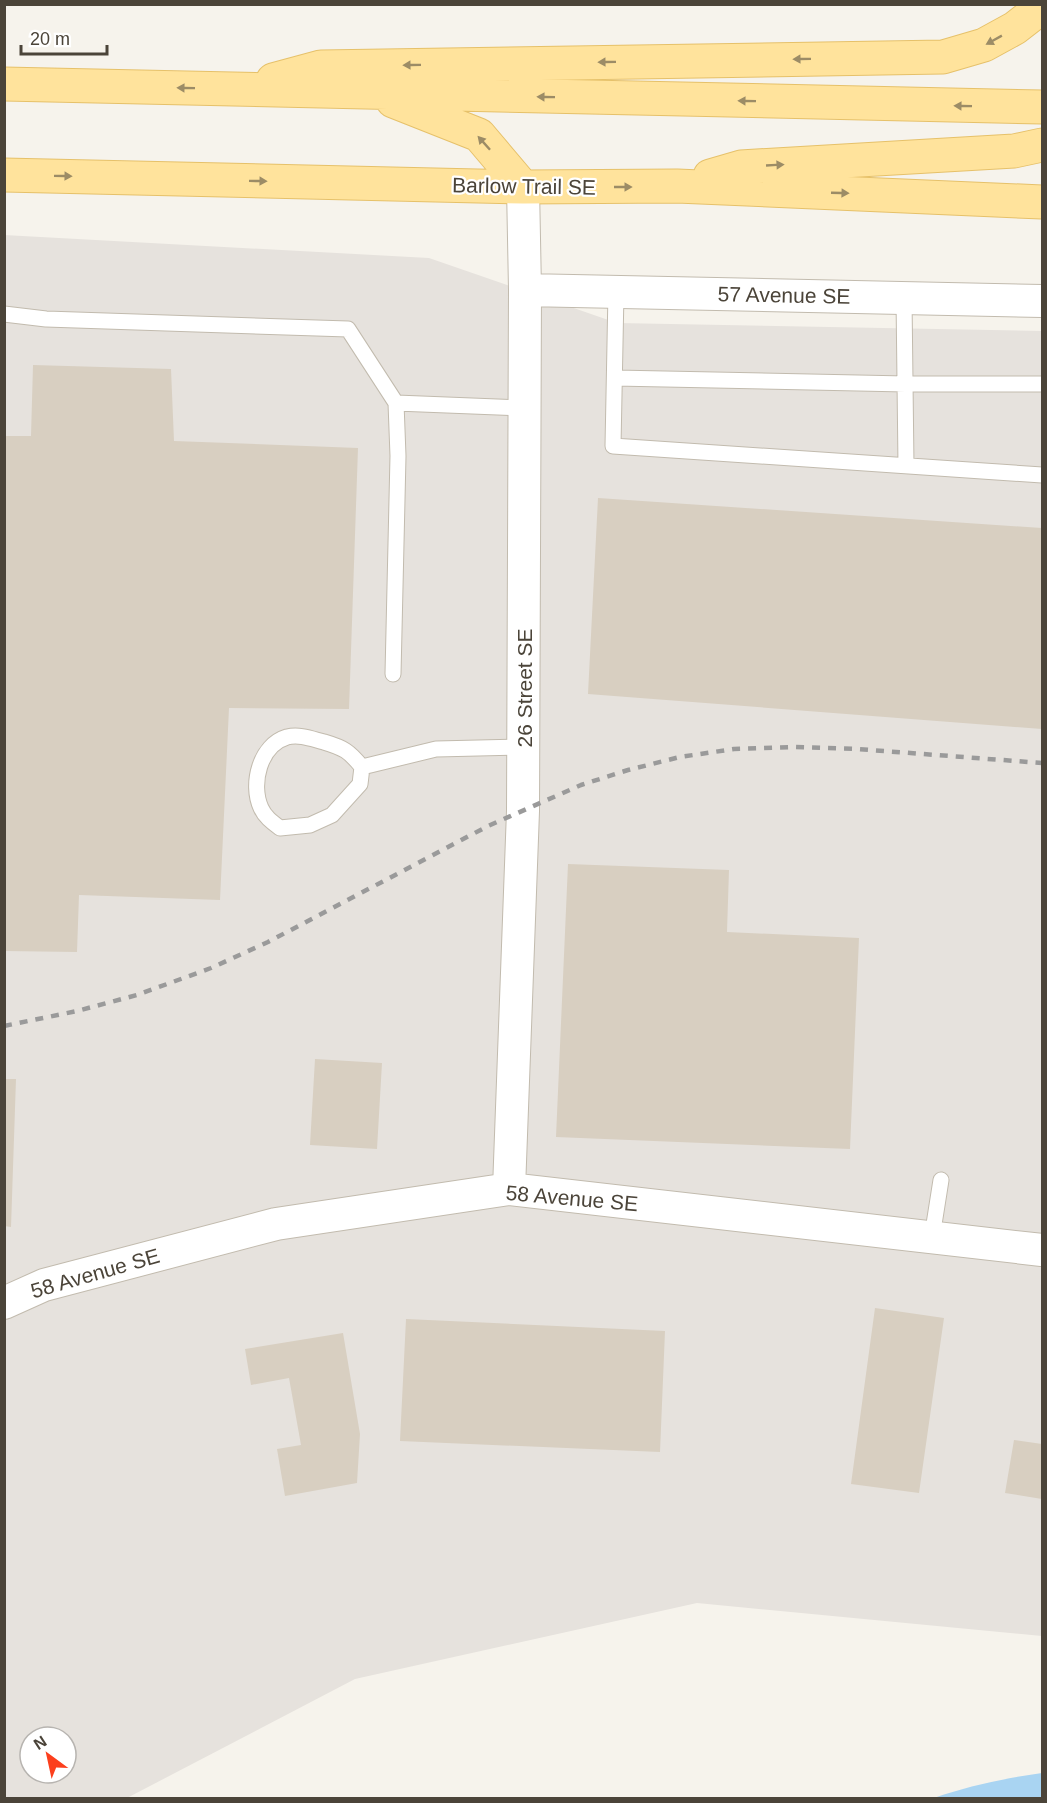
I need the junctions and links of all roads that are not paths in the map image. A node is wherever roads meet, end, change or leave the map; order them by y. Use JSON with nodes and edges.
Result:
{"nodes":[{"id":1,"x":1042,"y":7,"type":"edge"},
{"id":2,"x":4,"y":84,"type":"edge"},
{"id":3,"x":244,"y":89,"type":"junction"},
{"id":4,"x":373,"y":93,"type":"junction"},
{"id":5,"x":1042,"y":107,"type":"edge"},
{"id":6,"x":1042,"y":145,"type":"edge"},
{"id":7,"x":4,"y":175,"type":"edge"},
{"id":8,"x":677,"y":186,"type":"junction"},
{"id":9,"x":523,"y":187,"type":"junction"},
{"id":10,"x":1042,"y":202,"type":"edge"},
{"id":11,"x":525,"y":290,"type":"junction"},
{"id":12,"x":616,"y":292,"type":"junction"},
{"id":13,"x":904,"y":298,"type":"junction"},
{"id":14,"x":1042,"y":301,"type":"edge"},
{"id":15,"x":4,"y":314,"type":"edge"},
{"id":16,"x":615,"y":378,"type":"junction"},
{"id":17,"x":906,"y":384,"type":"junction"},
{"id":18,"x":1042,"y":384,"type":"edge"},
{"id":19,"x":396,"y":403,"type":"junction"},
{"id":20,"x":525,"y":408,"type":"junction"},
{"id":21,"x":906,"y":466,"type":"junction"},
{"id":22,"x":1042,"y":475,"type":"edge"},
{"id":23,"x":393,"y":674,"type":"dead end"},
{"id":24,"x":523,"y":747,"type":"junction"},
{"id":25,"x":362,"y":767,"type":"junction"},
{"id":26,"x":941,"y":1180,"type":"dead end"},
{"id":27,"x":509,"y":1189,"type":"junction"},
{"id":28,"x":932,"y":1237,"type":"junction"},
{"id":29,"x":1042,"y":1250,"type":"edge"},
{"id":30,"x":4,"y":1303,"type":"edge"}],
"edges":[{"from":1,"to":3,"type":"main road","one_way":true},
{"from":3,"to":2,"type":"main road","one_way":true},
{"from":3,"to":4,"type":"main road"},
{"from":5,"to":4,"type":"main road","one_way":true},
{"from":9,"to":4,"type":"main road","one_way":true},
{"from":8,"to":6,"type":"main road","one_way":true},
{"from":7,"to":9,"type":"main road","name":"Barlow Trail SE","one_way":true},
{"from":9,"to":8,"type":"main road","name":"Barlow Trail SE","one_way":true},
{"from":8,"to":10,"type":"main road","name":"Barlow Trail SE","one_way":true},
{"from":9,"to":11,"type":"street","name":"26 Street SE"},
{"from":11,"to":12,"type":"street","name":"57 Avenue SE"},
{"from":11,"to":20,"type":"street","name":"26 Street SE"},
{"from":12,"to":13,"type":"street","name":"57 Avenue SE"},
{"from":12,"to":16,"type":"lane"},
{"from":13,"to":14,"type":"street","name":"57 Avenue SE"},
{"from":13,"to":17,"type":"lane"},
{"from":15,"to":19,"type":"lane"},
{"from":16,"to":17,"type":"lane"},
{"from":16,"to":21,"type":"lane"},
{"from":17,"to":18,"type":"lane"},
{"from":17,"to":21,"type":"lane"},
{"from":19,"to":20,"type":"lane"},
{"from":19,"to":23,"type":"lane"},
{"from":20,"to":24,"type":"street","name":"26 Street SE"},
{"from":21,"to":22,"type":"lane"},
{"from":24,"to":25,"type":"lane"},
{"from":24,"to":27,"type":"street","name":"26 Street SE"},
{"from":25,"to":25,"type":"lane"},
{"from":26,"to":28,"type":"lane"},
{"from":27,"to":28,"type":"street","name":"58 Avenue SE"},
{"from":27,"to":30,"type":"street","name":"58 Avenue SE"},
{"from":28,"to":29,"type":"street","name":"58 Avenue SE"}]}
